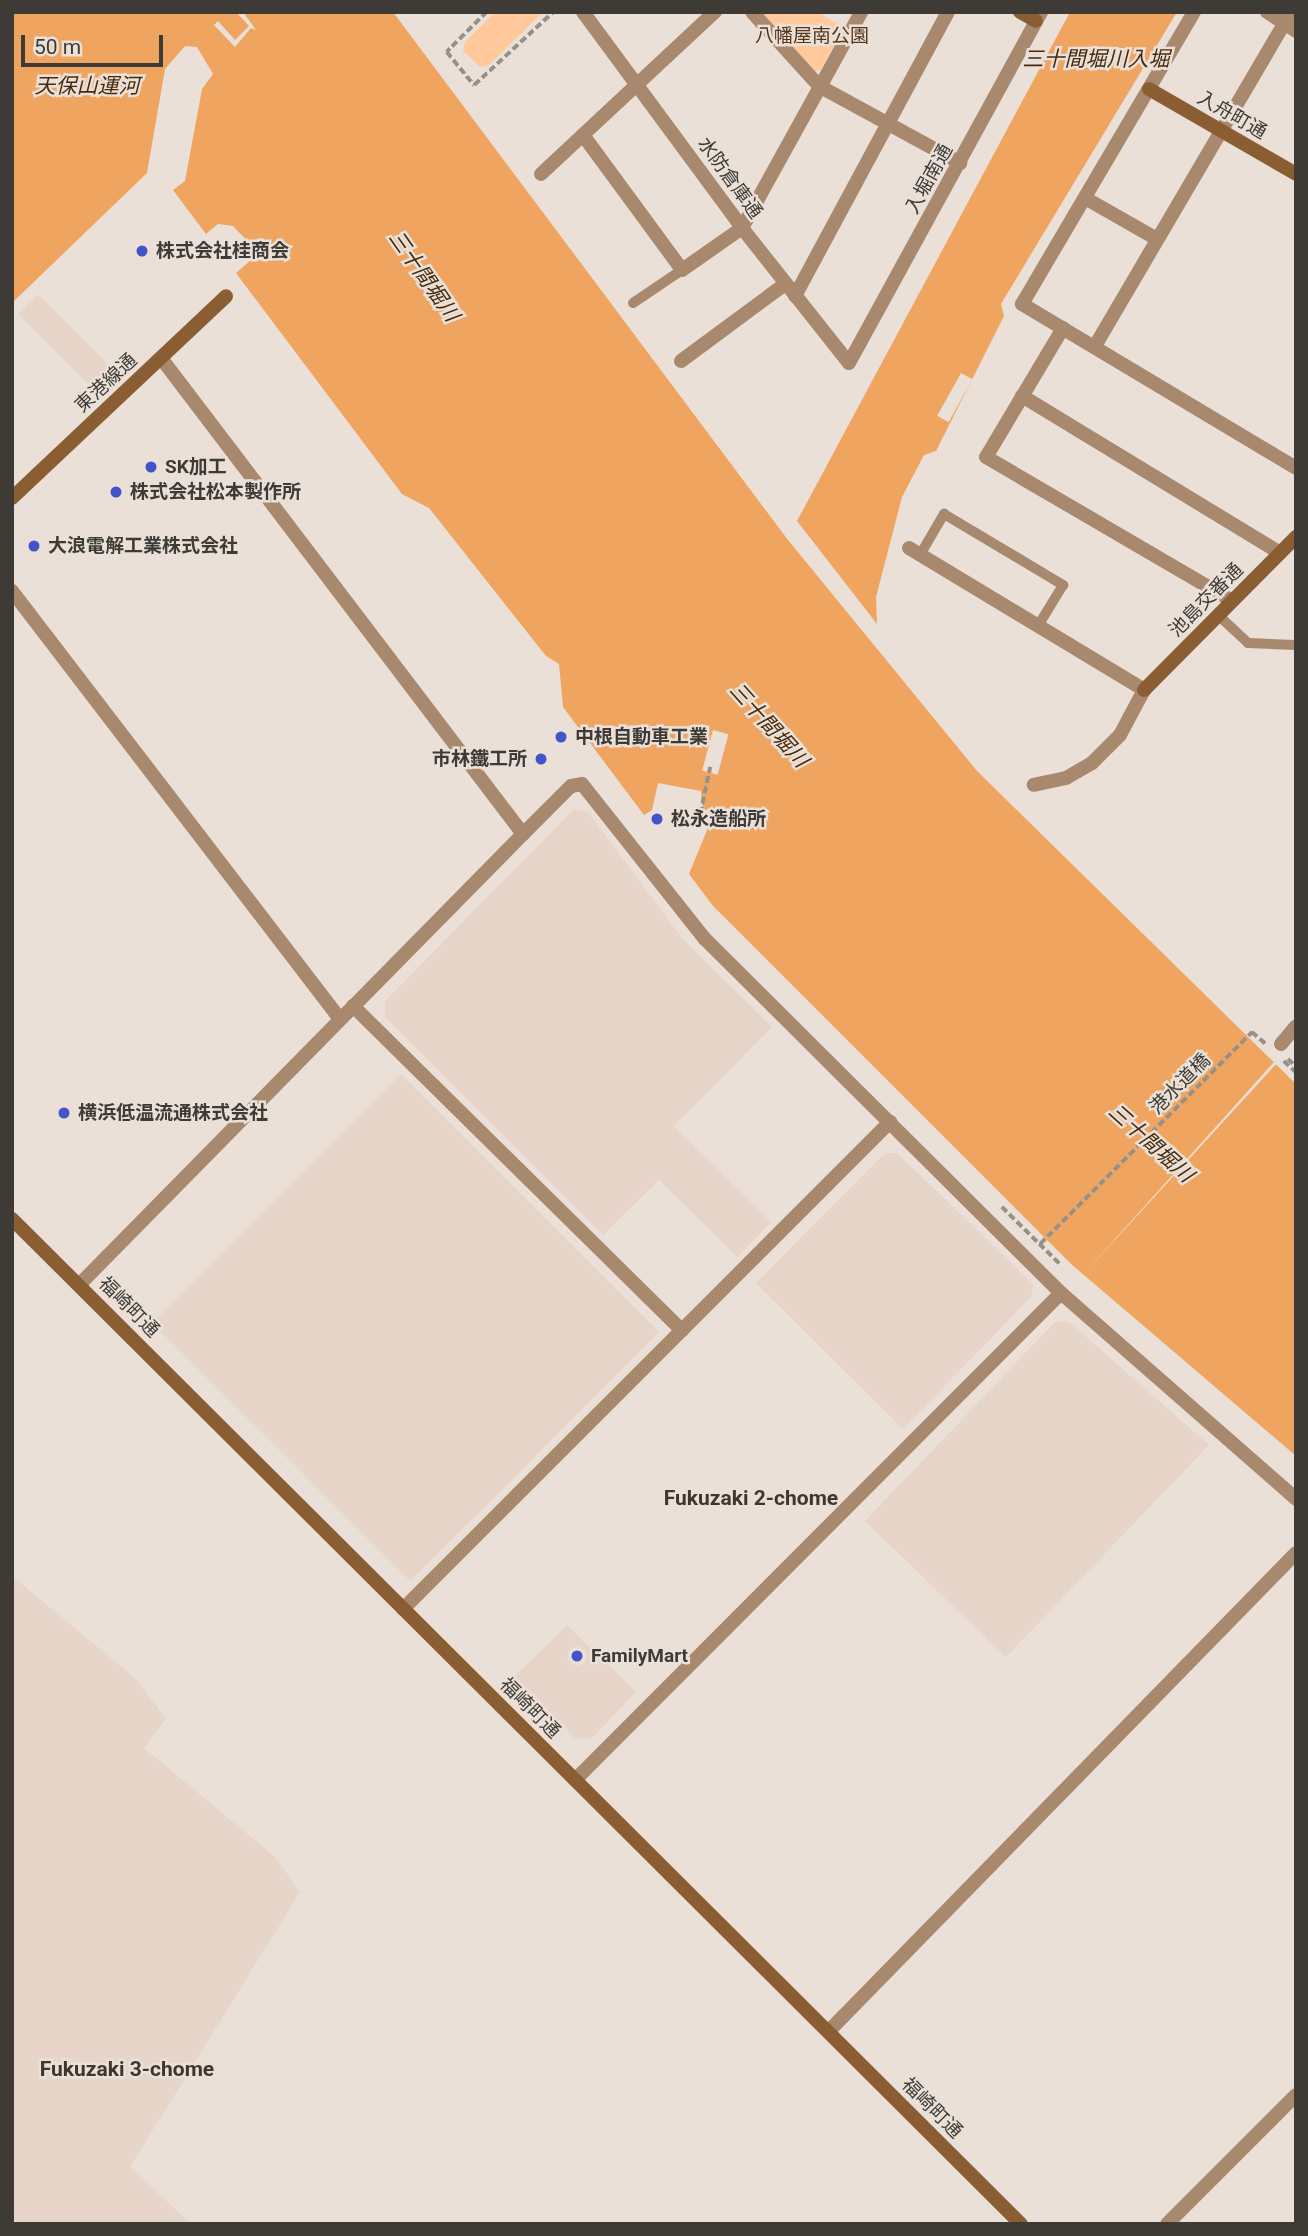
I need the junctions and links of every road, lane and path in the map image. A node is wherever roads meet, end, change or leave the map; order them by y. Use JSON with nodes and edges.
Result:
{"nodes":[{"id":1,"x":486,"y":12,"type":"edge"},
{"id":2,"x":553,"y":12,"type":"edge"},
{"id":3,"x":583,"y":12,"type":"edge"},
{"id":4,"x":715,"y":12,"type":"edge"},
{"id":5,"x":752,"y":12,"type":"edge"},
{"id":6,"x":861,"y":12,"type":"edge"},
{"id":7,"x":948,"y":12,"type":"edge"},
{"id":8,"x":1020,"y":12,"type":"edge"},
{"id":9,"x":1194,"y":12,"type":"edge"},
{"id":10,"x":1267,"y":12,"type":"edge"},
{"id":11,"x":1039,"y":17,"type":"edge"},
{"id":12,"x":1291,"y":22,"type":"edge"},
{"id":13,"x":637,"y":84,"type":"junction"},
{"id":14,"x":819,"y":86,"type":"junction"},
{"id":15,"x":1149,"y":89,"type":"junction"},
{"id":16,"x":889,"y":122,"type":"junction"},
{"id":17,"x":1220,"y":131,"type":"junction"},
{"id":18,"x":583,"y":135,"type":"junction"},
{"id":19,"x":960,"y":163,"type":"junction"},
{"id":20,"x":1295,"y":172,"type":"edge"},
{"id":21,"x":541,"y":174,"type":"dead end"},
{"id":22,"x":1085,"y":198,"type":"junction"},
{"id":23,"x":742,"y":228,"type":"junction"},
{"id":24,"x":1157,"y":239,"type":"junction"},
{"id":25,"x":682,"y":270,"type":"junction"},
{"id":26,"x":785,"y":284,"type":"junction"},
{"id":27,"x":226,"y":296,"type":"dead end"},
{"id":28,"x":795,"y":296,"type":"junction"},
{"id":29,"x":633,"y":303,"type":"dead end"},
{"id":30,"x":1063,"y":328,"type":"junction"},
{"id":31,"x":1095,"y":346,"type":"junction"},
{"id":32,"x":161,"y":358,"type":"junction"},
{"id":33,"x":681,"y":361,"type":"dead end"},
{"id":34,"x":849,"y":363,"type":"joint"},
{"id":35,"x":1022,"y":396,"type":"junction"},
{"id":36,"x":1296,"y":468,"type":"edge"},
{"id":37,"x":12,"y":498,"type":"edge"},
{"id":38,"x":1296,"y":537,"type":"edge"},
{"id":39,"x":915,"y":551,"type":"joint"},
{"id":40,"x":1280,"y":553,"type":"junction"},
{"id":41,"x":12,"y":591,"type":"edge"},
{"id":42,"x":1232,"y":601,"type":"junction"},
{"id":43,"x":1218,"y":615,"type":"junction"},
{"id":44,"x":1038,"y":626,"type":"junction"},
{"id":45,"x":1296,"y":645,"type":"edge"},
{"id":46,"x":1144,"y":690,"type":"junction"},
{"id":47,"x":710,"y":767,"type":"dead end"},
{"id":48,"x":1034,"y":785,"type":"dead end"},
{"id":49,"x":700,"y":814,"type":"dead end"},
{"id":50,"x":523,"y":834,"type":"junction"},
{"id":51,"x":353,"y":1006,"type":"junction"},
{"id":52,"x":340,"y":1019,"type":"junction"},
{"id":53,"x":1296,"y":1026,"type":"edge"},
{"id":54,"x":1252,"y":1032,"type":"dead end"},
{"id":55,"x":1281,"y":1044,"type":"dead end"},
{"id":56,"x":1296,"y":1066,"type":"edge"},
{"id":57,"x":1296,"y":1072,"type":"edge"},
{"id":58,"x":890,"y":1122,"type":"junction"},
{"id":59,"x":1002,"y":1207,"type":"dead end"},
{"id":60,"x":12,"y":1219,"type":"edge"},
{"id":61,"x":1040,"y":1244,"type":"junction"},
{"id":62,"x":1061,"y":1265,"type":"dead end"},
{"id":63,"x":79,"y":1284,"type":"junction"},
{"id":64,"x":1061,"y":1293,"type":"junction"},
{"id":65,"x":682,"y":1331,"type":"junction"},
{"id":66,"x":1296,"y":1499,"type":"edge"},
{"id":67,"x":1296,"y":1553,"type":"edge"},
{"id":68,"x":403,"y":1609,"type":"junction"},
{"id":69,"x":575,"y":1780,"type":"junction"},
{"id":70,"x":829,"y":2031,"type":"junction"},
{"id":71,"x":1296,"y":2095,"type":"edge"},
{"id":72,"x":1021,"y":2224,"type":"edge"},
{"id":73,"x":1167,"y":2224,"type":"edge"}],
"edges":[{"from":1,"to":2,"type":"path"},
{"from":3,"to":13,"type":"street","name":"水防倉庫通"},
{"from":4,"to":13,"type":"street"},
{"from":5,"to":14,"type":"street"},
{"from":6,"to":14,"type":"street"},
{"from":7,"to":16,"type":"street"},
{"from":8,"to":11,"type":"street"},
{"from":9,"to":15,"type":"street"},
{"from":10,"to":12,"type":"street"},
{"from":11,"to":19,"type":"street","name":"入堀南通"},
{"from":12,"to":17,"type":"street"},
{"from":13,"to":18,"type":"street"},
{"from":13,"to":23,"type":"street","name":"水防倉庫通"},
{"from":14,"to":16,"type":"street"},
{"from":14,"to":23,"type":"street"},
{"from":15,"to":17,"type":"street","name":"入舟町通"},
{"from":15,"to":22,"type":"street"},
{"from":16,"to":19,"type":"street"},
{"from":16,"to":28,"type":"street"},
{"from":17,"to":20,"type":"street","name":"入舟町通"},
{"from":17,"to":24,"type":"street"},
{"from":18,"to":21,"type":"street"},
{"from":18,"to":25,"type":"street"},
{"from":19,"to":34,"type":"street","name":"入堀南通"},
{"from":22,"to":24,"type":"street"},
{"from":22,"to":30,"type":"street"},
{"from":23,"to":25,"type":"street"},
{"from":23,"to":26,"type":"street","name":"水防倉庫通"},
{"from":24,"to":31,"type":"street"},
{"from":25,"to":29,"type":"lane"},
{"from":26,"to":28,"type":"street","name":"水防倉庫通"},
{"from":26,"to":33,"type":"street"},
{"from":27,"to":32,"type":"street","name":"東港線通"},
{"from":28,"to":34,"type":"street","name":"水防倉庫通"},
{"from":30,"to":31,"type":"street"},
{"from":30,"to":35,"type":"street"},
{"from":31,"to":36,"type":"street"},
{"from":32,"to":37,"type":"street","name":"東港線通"},
{"from":32,"to":50,"type":"street"},
{"from":35,"to":40,"type":"street"},
{"from":35,"to":42,"type":"street"},
{"from":38,"to":40,"type":"street","name":"池島交番通"},
{"from":39,"to":44,"type":"street"},
{"from":39,"to":44,"type":"lane"},
{"from":40,"to":42,"type":"street","name":"池島交番通"},
{"from":41,"to":52,"type":"street"},
{"from":42,"to":43,"type":"street","name":"池島交番通"},
{"from":43,"to":45,"type":"lane"},
{"from":43,"to":46,"type":"street","name":"池島交番通"},
{"from":44,"to":46,"type":"street"},
{"from":46,"to":48,"type":"street"},
{"from":47,"to":49,"type":"path"},
{"from":50,"to":51,"type":"street"},
{"from":50,"to":58,"type":"street"},
{"from":51,"to":52,"type":"street"},
{"from":51,"to":65,"type":"street"},
{"from":52,"to":63,"type":"street"},
{"from":53,"to":55,"type":"street"},
{"from":54,"to":61,"type":"path","name":"港水道橋"},
{"from":56,"to":57,"type":"path"},
{"from":58,"to":64,"type":"street"},
{"from":58,"to":65,"type":"street"},
{"from":59,"to":61,"type":"path"},
{"from":60,"to":63,"type":"street","name":"福崎町通"},
{"from":61,"to":62,"type":"path"},
{"from":63,"to":68,"type":"street","name":"福崎町通"},
{"from":64,"to":66,"type":"street"},
{"from":64,"to":69,"type":"street"},
{"from":65,"to":68,"type":"street"},
{"from":67,"to":70,"type":"street"},
{"from":68,"to":69,"type":"street","name":"福崎町通"},
{"from":69,"to":70,"type":"street","name":"福崎町通"},
{"from":70,"to":72,"type":"street","name":"福崎町通"},
{"from":71,"to":73,"type":"street"}]}
